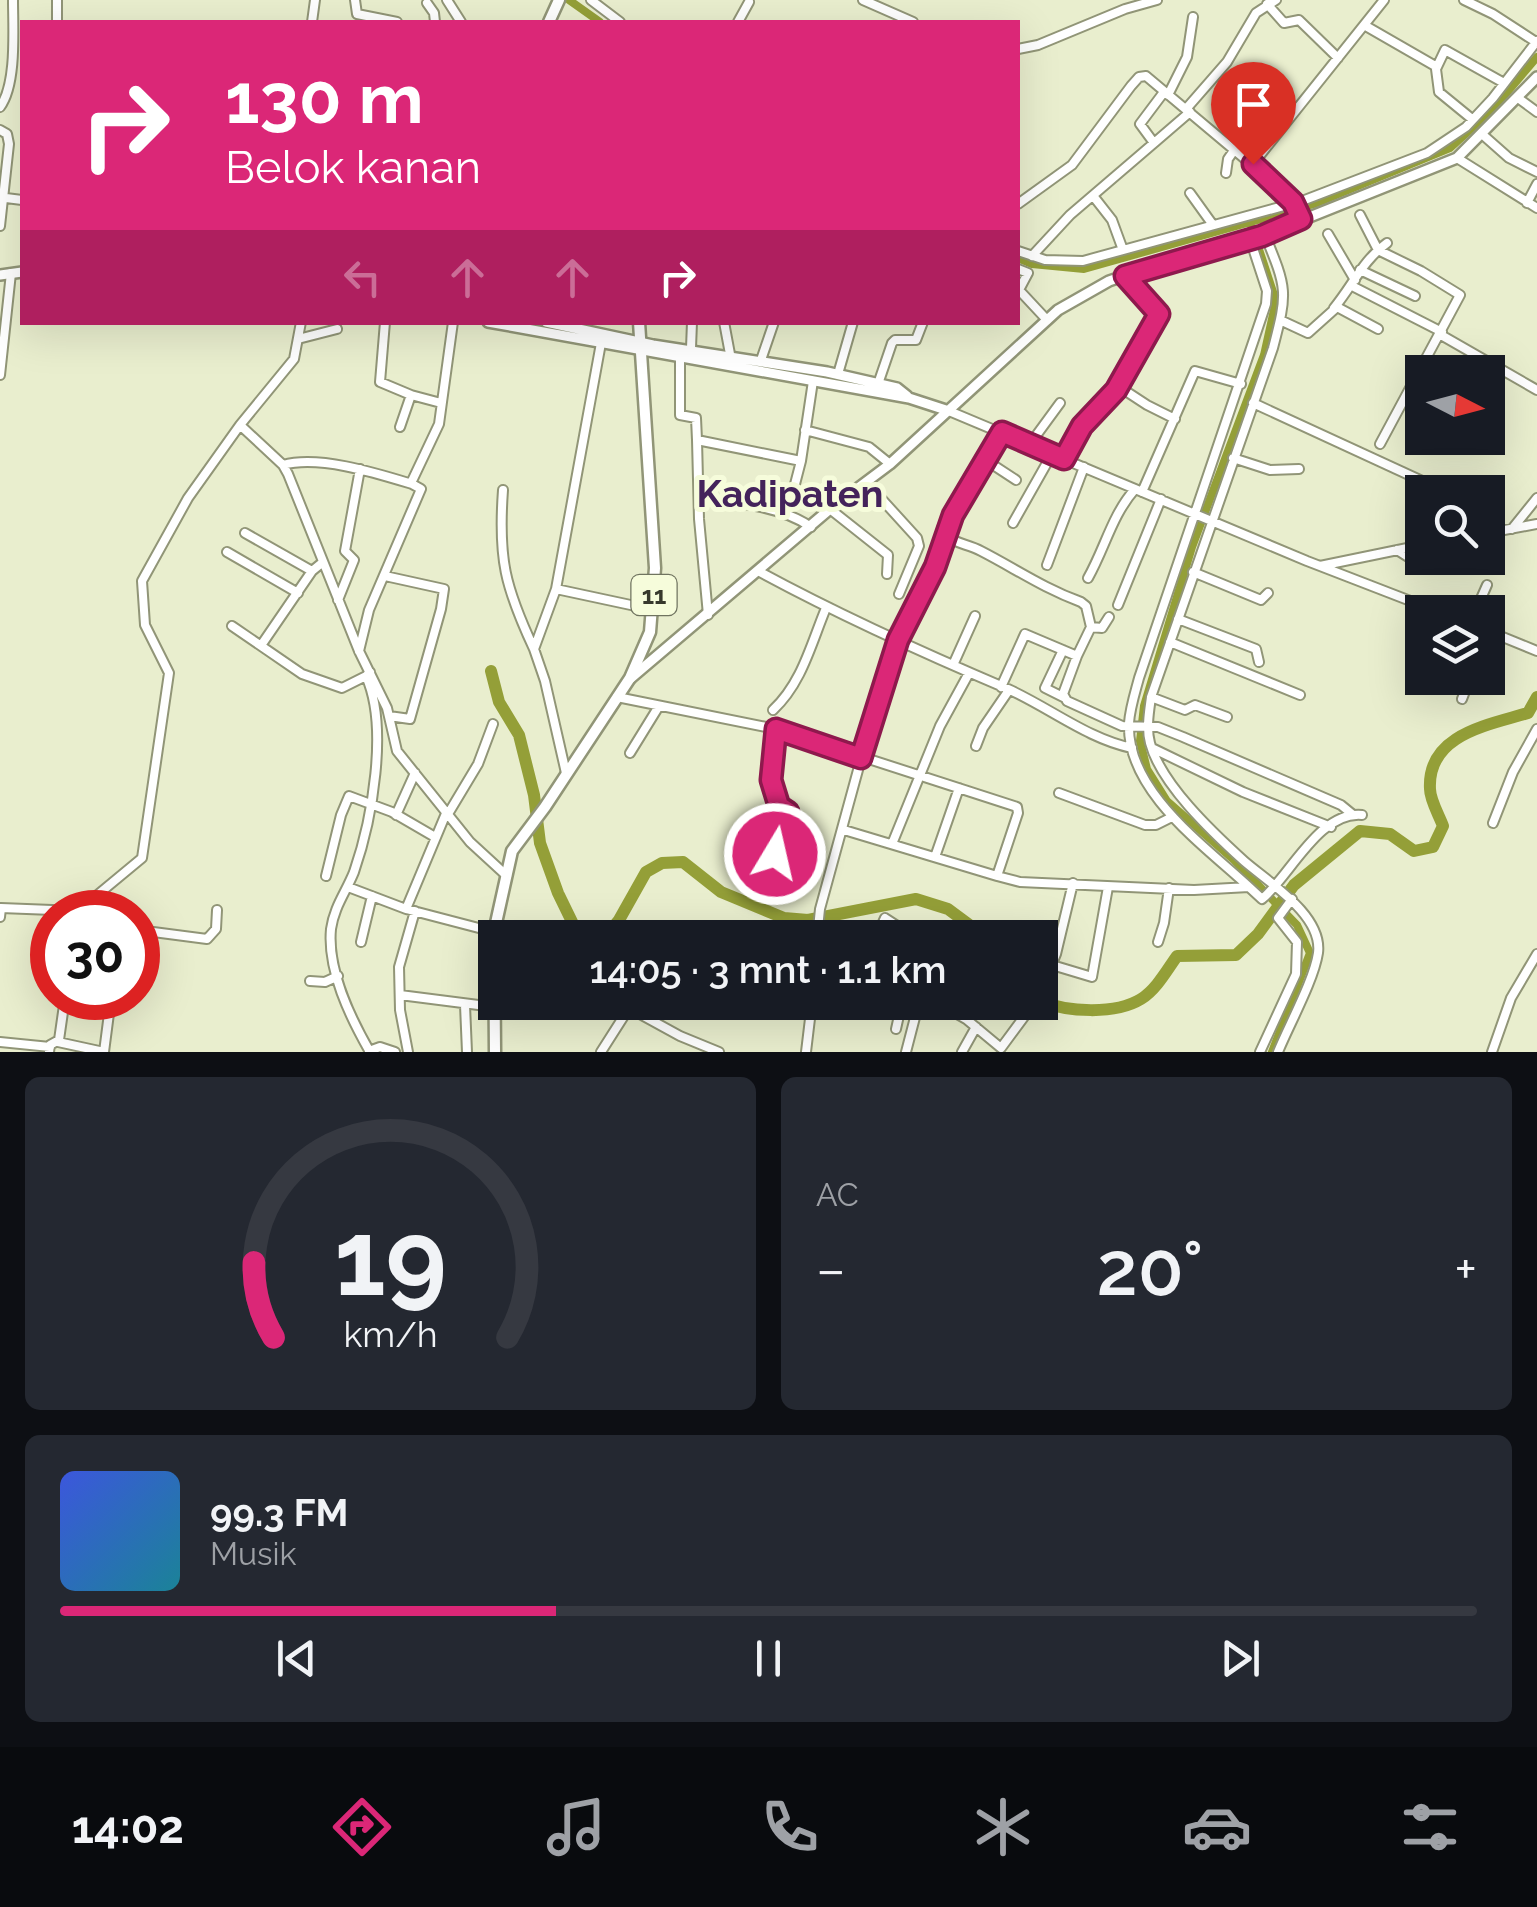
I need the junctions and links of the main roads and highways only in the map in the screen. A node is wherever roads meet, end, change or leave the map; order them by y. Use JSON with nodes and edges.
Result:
{"nodes":[{"id":1,"x":1537,"y":77,"type":"edge"},
{"id":2,"x":504,"y":325,"type":"edge"},
{"id":3,"x":562,"y":325,"type":"edge"},
{"id":4,"x":639,"y":325,"type":"edge"},
{"id":5,"x":641,"y":347,"type":"junction"},
{"id":6,"x":909,"y":398,"type":"junction"},
{"id":7,"x":949,"y":410,"type":"junction"},
{"id":8,"x":630,"y":678,"type":"junction"},
{"id":9,"x":497,"y":920,"type":"edge"},
{"id":10,"x":494,"y":1020,"type":"edge"},
{"id":11,"x":494,"y":1052,"type":"edge"}],
"edges":[{"from":1,"to":7,"type":"main road"},
{"from":2,"to":5,"type":"main road"},
{"from":3,"to":5,"type":"main road"},
{"from":4,"to":5,"type":"highway","number":"11"},
{"from":5,"to":6,"type":"main road"},
{"from":5,"to":6,"type":"main road"},
{"from":5,"to":8,"type":"highway","number":"11"},
{"from":6,"to":7,"type":"main road"},
{"from":7,"to":8,"type":"main road"},
{"from":8,"to":9,"type":"highway","number":"11"},
{"from":10,"to":11,"type":"highway","number":"11"}]}
